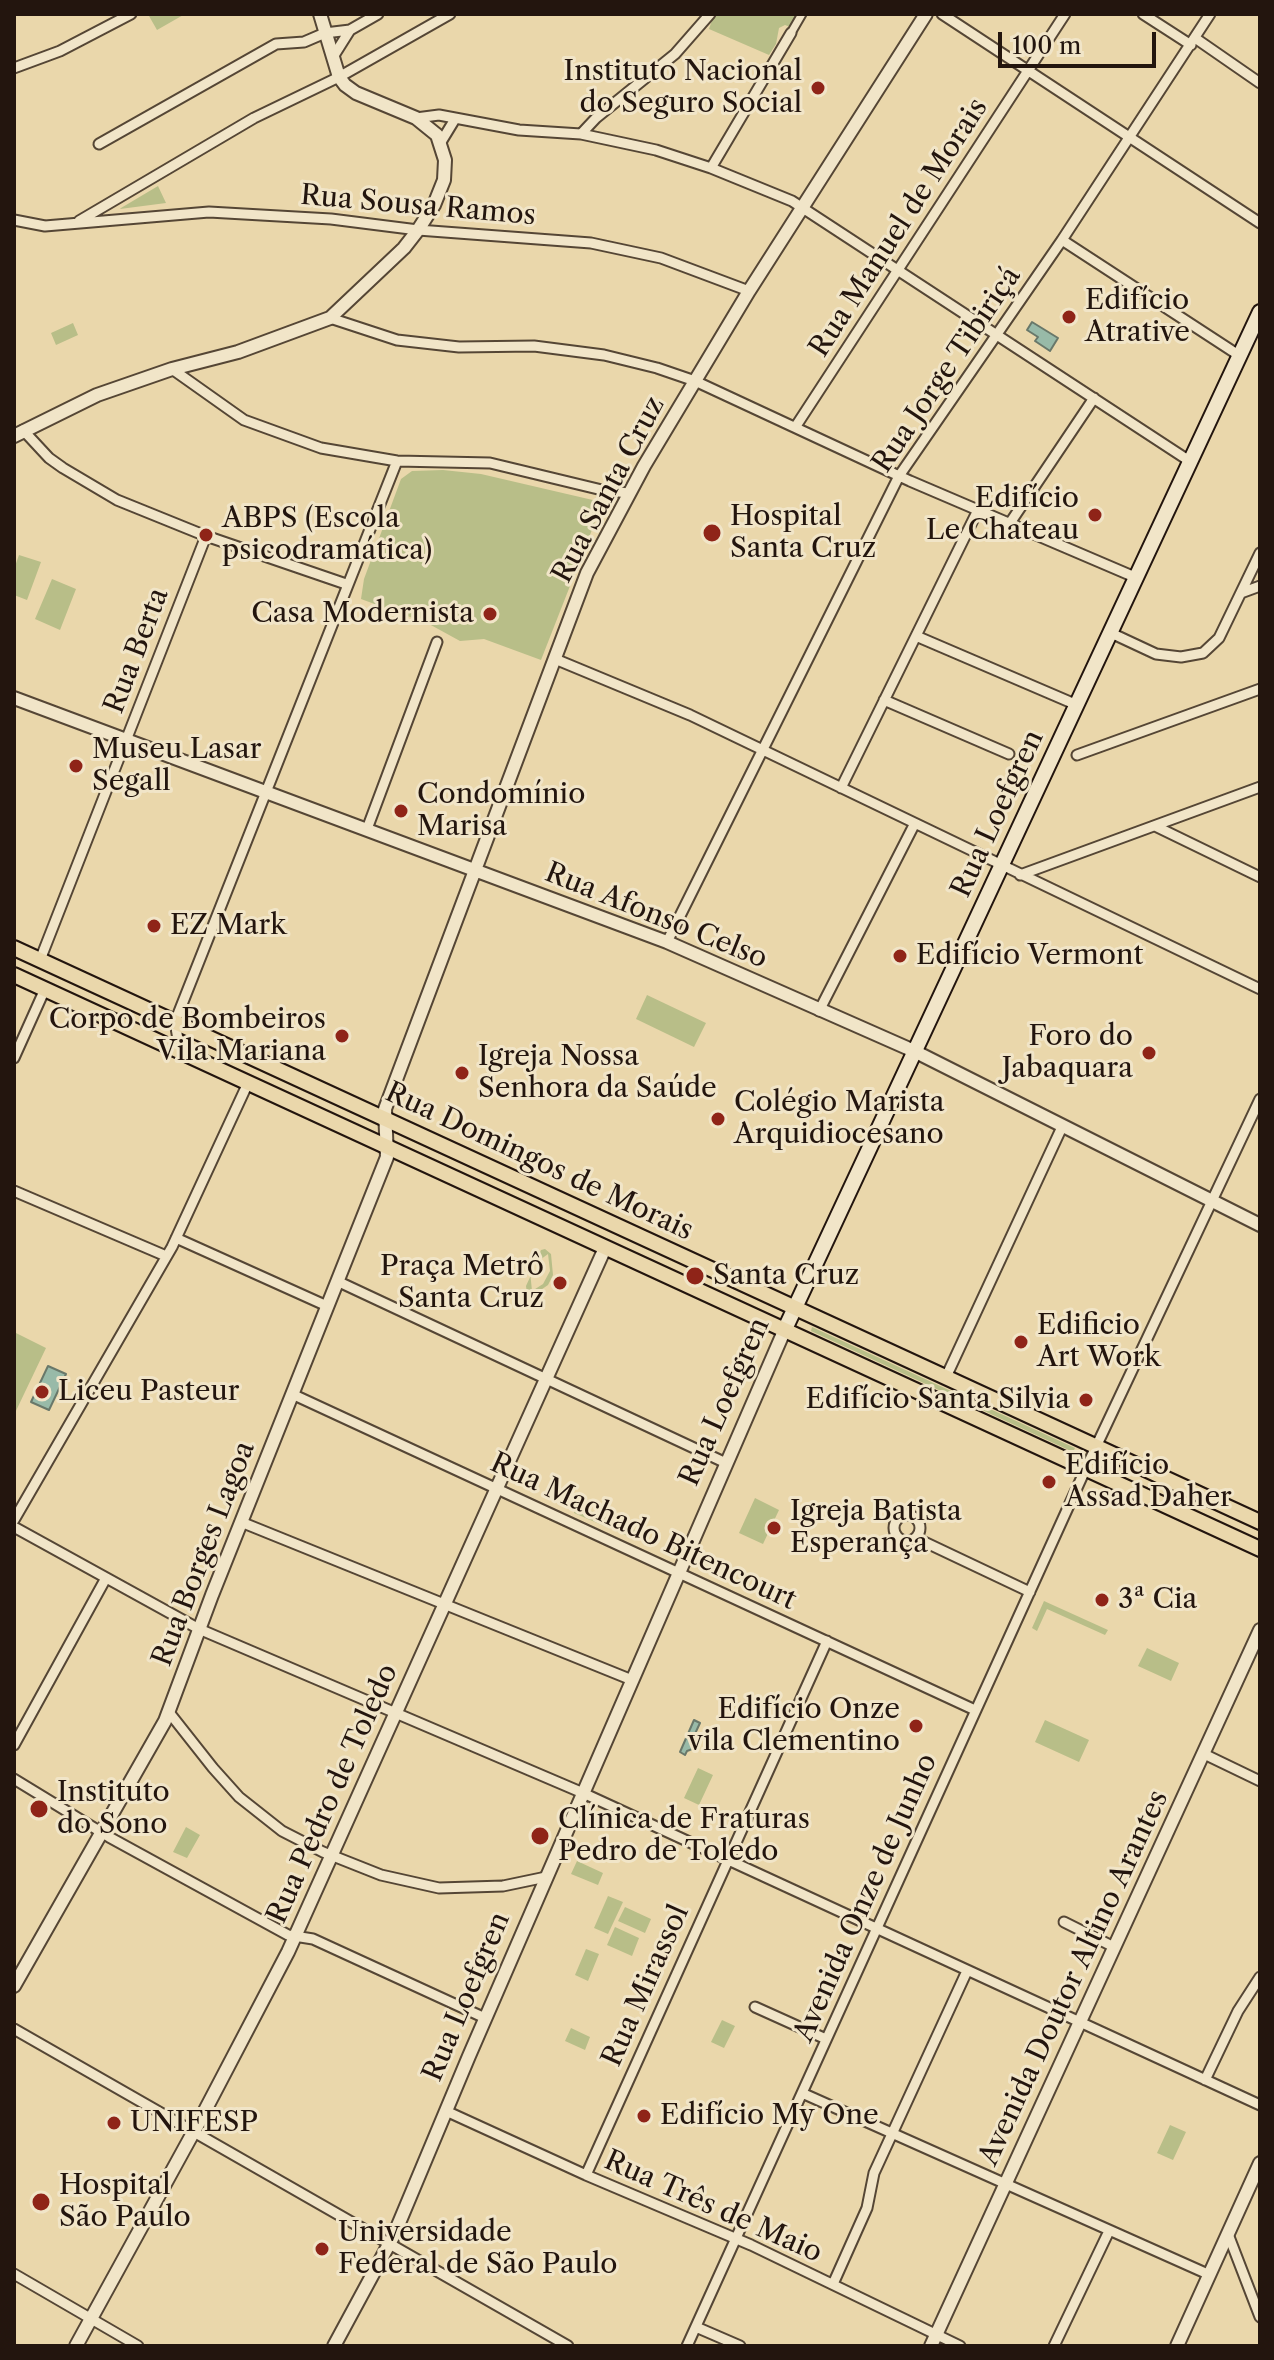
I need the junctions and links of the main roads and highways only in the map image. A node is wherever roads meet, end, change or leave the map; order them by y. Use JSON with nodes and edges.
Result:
{"nodes":[{"id":1,"x":1260,"y":312,"type":"edge"},
{"id":2,"x":14,"y":948,"type":"edge"},
{"id":3,"x":14,"y":975,"type":"edge"},
{"id":4,"x":794,"y":1308,"type":"junction"},
{"id":5,"x":785,"y":1329,"type":"junction"},
{"id":6,"x":1260,"y":1522,"type":"edge"},
{"id":7,"x":1260,"y":1549,"type":"edge"}],
"edges":[{"from":1,"to":4,"type":"main road","name":"Rua Loefgren"},
{"from":2,"to":4,"type":"main road","name":"Rua Domingos de Morais"},
{"from":3,"to":5,"type":"main road","name":"Rua Domingos de Morais"},
{"from":4,"to":5,"type":"main road","name":"Rua Loefgren"},
{"from":4,"to":6,"type":"main road","name":"Rua Domingos de Morais"},
{"from":5,"to":7,"type":"main road","name":"Rua Domingos de Morais"}]}
